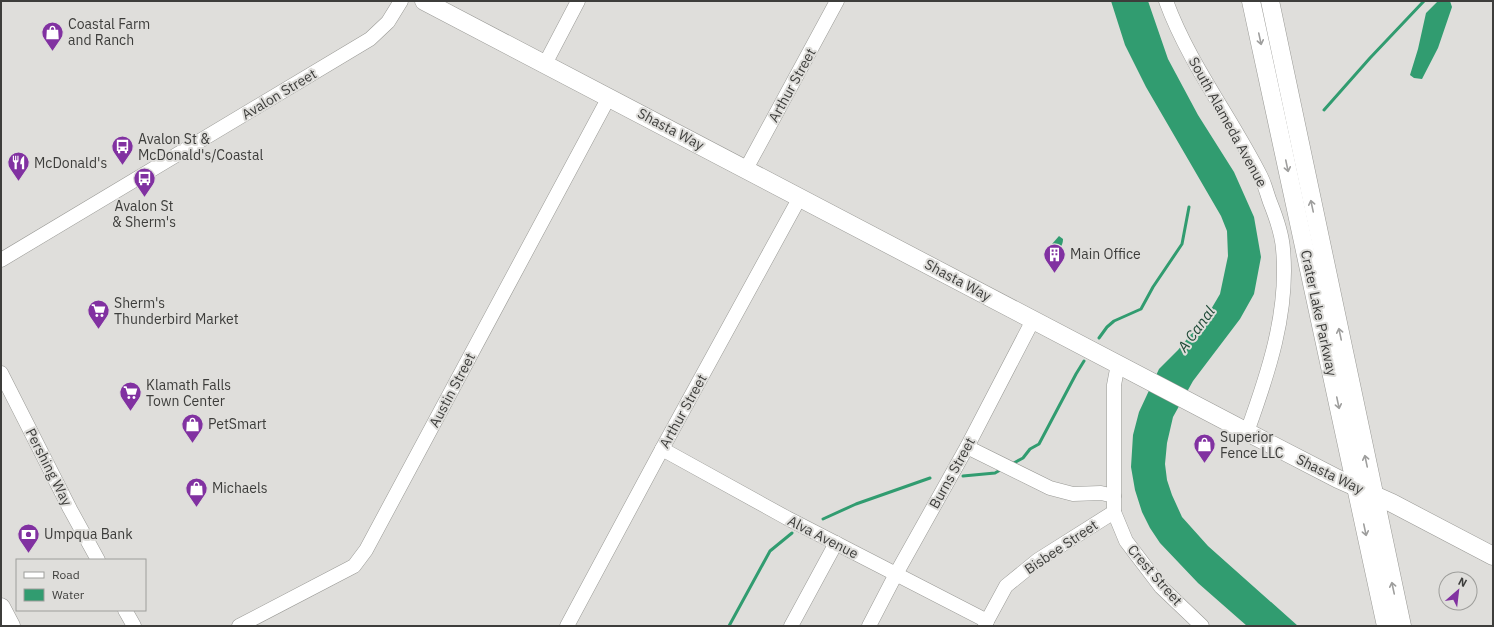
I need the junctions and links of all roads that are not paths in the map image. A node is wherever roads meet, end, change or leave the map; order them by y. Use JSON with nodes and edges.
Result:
{"nodes":[{"id":1,"x":401,"y":1,"type":"edge"},
{"id":2,"x":424,"y":1,"type":"edge"},
{"id":3,"x":578,"y":1,"type":"edge"},
{"id":4,"x":837,"y":1,"type":"edge"},
{"id":5,"x":1166,"y":1,"type":"edge"},
{"id":6,"x":1251,"y":1,"type":"edge"},
{"id":7,"x":1270,"y":1,"type":"edge"},
{"id":8,"x":545,"y":64,"type":"junction"},
{"id":9,"x":609,"y":97,"type":"junction"},
{"id":10,"x":746,"y":169,"type":"junction"},
{"id":11,"x":800,"y":197,"type":"junction"},
{"id":12,"x":1,"y":260,"type":"edge"},
{"id":13,"x":1033,"y":320,"type":"junction"},
{"id":14,"x":1118,"y":364,"type":"junction"},
{"id":15,"x":1,"y":373,"type":"edge"},
{"id":16,"x":1247,"y":432,"type":"junction"},
{"id":17,"x":967,"y":447,"type":"junction"},
{"id":18,"x":662,"y":449,"type":"junction"},
{"id":19,"x":1356,"y":487,"type":"junction"},
{"id":20,"x":1374,"y":494,"type":"junction"},
{"id":21,"x":1114,"y":496,"type":"junction"},
{"id":22,"x":1114,"y":512,"type":"junction"},
{"id":23,"x":836,"y":543,"type":"junction"},
{"id":24,"x":1493,"y":556,"type":"edge"},
{"id":25,"x":97,"y":559,"type":"edge"},
{"id":26,"x":896,"y":574,"type":"junction"},
{"id":27,"x":1,"y":608,"type":"edge"},
{"id":28,"x":126,"y":611,"type":"edge"},
{"id":29,"x":986,"y":623,"type":"edge"},
{"id":30,"x":11,"y":626,"type":"edge"},
{"id":31,"x":134,"y":626,"type":"edge"},
{"id":32,"x":238,"y":626,"type":"edge"},
{"id":33,"x":567,"y":626,"type":"edge"},
{"id":34,"x":791,"y":626,"type":"edge"},
{"id":35,"x":869,"y":626,"type":"edge"},
{"id":36,"x":1202,"y":626,"type":"edge"},
{"id":37,"x":1386,"y":626,"type":"edge"},
{"id":38,"x":1402,"y":626,"type":"edge"}],
"edges":[{"from":1,"to":12,"type":"street","name":"Avalon Street"},
{"from":2,"to":8,"type":"main road","name":"Shasta Way"},
{"from":3,"to":8,"type":"street"},
{"from":4,"to":10,"type":"street","name":"Arthur Street"},
{"from":5,"to":16,"type":"street","name":"South Alameda Avenue"},
{"from":6,"to":19,"type":"main road","name":"Crater Lake Parkway","one_way":true},
{"from":20,"to":7,"type":"main road","name":"Crater Lake Parkway","one_way":true},
{"from":8,"to":9,"type":"main road","name":"Shasta Way"},
{"from":9,"to":10,"type":"main road","name":"Shasta Way"},
{"from":9,"to":32,"type":"street","name":"Austin Street"},
{"from":10,"to":11,"type":"main road","name":"Shasta Way"},
{"from":11,"to":13,"type":"main road","name":"Shasta Way"},
{"from":11,"to":18,"type":"street","name":"Arthur Street"},
{"from":13,"to":14,"type":"main road","name":"Shasta Way"},
{"from":13,"to":17,"type":"street","name":"Burns Street"},
{"from":14,"to":16,"type":"main road","name":"Shasta Way"},
{"from":14,"to":21,"type":"street","name":"Crest Street"},
{"from":15,"to":25,"type":"street","name":"Pershing Way"},
{"from":16,"to":19,"type":"main road","name":"Shasta Way"},
{"from":17,"to":21,"type":"street"},
{"from":17,"to":26,"type":"street","name":"Burns Street"},
{"from":18,"to":23,"type":"street","name":"Alva Avenue"},
{"from":18,"to":33,"type":"street","name":"Arthur Street"},
{"from":19,"to":20,"type":"main road","name":"Shasta Way"},
{"from":19,"to":37,"type":"main road","name":"Crater Lake Parkway","one_way":true},
{"from":20,"to":24,"type":"main road","name":"Shasta Way"},
{"from":38,"to":20,"type":"main road","name":"Crater Lake Parkway","one_way":true},
{"from":21,"to":22,"type":"street","name":"Crest Street"},
{"from":22,"to":29,"type":"street","name":"Bisbee Street"},
{"from":22,"to":36,"type":"street","name":"Crest Street"},
{"from":23,"to":26,"type":"street","name":"Alva Avenue"},
{"from":23,"to":34,"type":"street"},
{"from":26,"to":29,"type":"street","name":"Alva Avenue"},
{"from":26,"to":35,"type":"street","name":"Burns Street"},
{"from":27,"to":30,"type":"main road"},
{"from":28,"to":31,"type":"street"}]}
